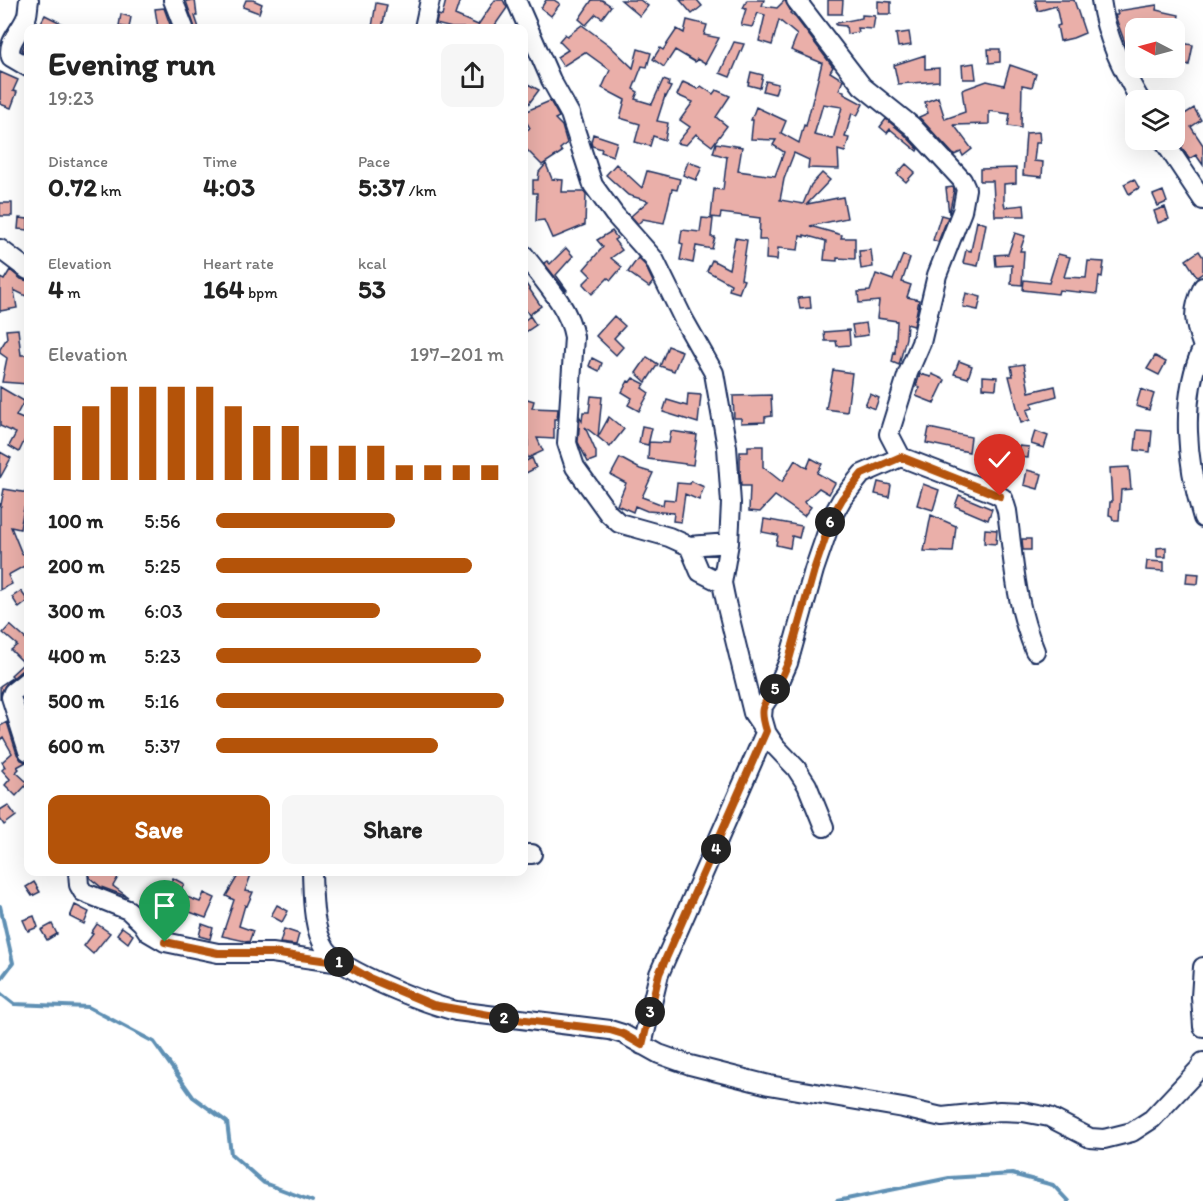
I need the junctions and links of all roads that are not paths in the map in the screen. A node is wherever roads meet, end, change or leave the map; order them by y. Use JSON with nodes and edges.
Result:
{"nodes":[{"id":1,"x":29,"y":0,"type":"edge"},
{"id":2,"x":173,"y":0,"type":"edge"},
{"id":3,"x":430,"y":0,"type":"edge"},
{"id":4,"x":516,"y":0,"type":"edge"},
{"id":5,"x":796,"y":0,"type":"edge"},
{"id":6,"x":1101,"y":0,"type":"edge"},
{"id":7,"x":182,"y":24,"type":"edge"},
{"id":8,"x":425,"y":24,"type":"edge"},
{"id":9,"x":526,"y":24,"type":"edge"},
{"id":10,"x":528,"y":28,"type":"edge"},
{"id":11,"x":24,"y":65,"type":"edge"},
{"id":12,"x":1135,"y":90,"type":"edge"},
{"id":13,"x":1170,"y":150,"type":"edge"},
{"id":14,"x":1203,"y":200,"type":"edge"},
{"id":15,"x":0,"y":249,"type":"edge"},
{"id":16,"x":528,"y":260,"type":"edge"},
{"id":17,"x":24,"y":267,"type":"edge"},
{"id":18,"x":1203,"y":287,"type":"edge"},
{"id":19,"x":1203,"y":347,"type":"edge"},
{"id":20,"x":901,"y":457,"type":"junction"},
{"id":21,"x":1203,"y":518,"type":"edge"},
{"id":22,"x":729,"y":543,"type":"junction"},
{"id":23,"x":689,"y":546,"type":"junction"},
{"id":24,"x":722,"y":583,"type":"junction"},
{"id":25,"x":1035,"y":651,"type":"dead end"},
{"id":26,"x":24,"y":683,"type":"edge"},
{"id":27,"x":766,"y":731,"type":"junction"},
{"id":28,"x":24,"y":738,"type":"edge"},
{"id":29,"x":824,"y":827,"type":"dead end"},
{"id":30,"x":78,"y":876,"type":"edge"},
{"id":31,"x":312,"y":876,"type":"edge"},
{"id":32,"x":343,"y":963,"type":"junction"},
{"id":33,"x":1203,"y":967,"type":"edge"},
{"id":34,"x":1203,"y":1027,"type":"edge"},
{"id":35,"x":642,"y":1045,"type":"junction"},
{"id":36,"x":1203,"y":1062,"type":"edge"}],
"edges":[{"from":1,"to":11,"type":"street"},
{"from":2,"to":7,"type":"street"},
{"from":3,"to":8,"type":"street"},
{"from":4,"to":9,"type":"street"},
{"from":5,"to":20,"type":"street"},
{"from":6,"to":12,"type":"street"},
{"from":10,"to":22,"type":"street"},
{"from":13,"to":14,"type":"street"},
{"from":15,"to":17,"type":"street"},
{"from":16,"to":23,"type":"street"},
{"from":18,"to":19,"type":"street"},
{"from":19,"to":21,"type":"street"},
{"from":20,"to":25,"type":"street"},
{"from":20,"to":27,"type":"street"},
{"from":22,"to":23,"type":"street"},
{"from":22,"to":24,"type":"street"},
{"from":23,"to":24,"type":"street"},
{"from":24,"to":27,"type":"street"},
{"from":26,"to":28,"type":"street"},
{"from":27,"to":29,"type":"street"},
{"from":27,"to":35,"type":"street"},
{"from":30,"to":32,"type":"street"},
{"from":31,"to":32,"type":"street"},
{"from":32,"to":35,"type":"street"},
{"from":33,"to":34,"type":"street"},
{"from":35,"to":36,"type":"street"}]}
